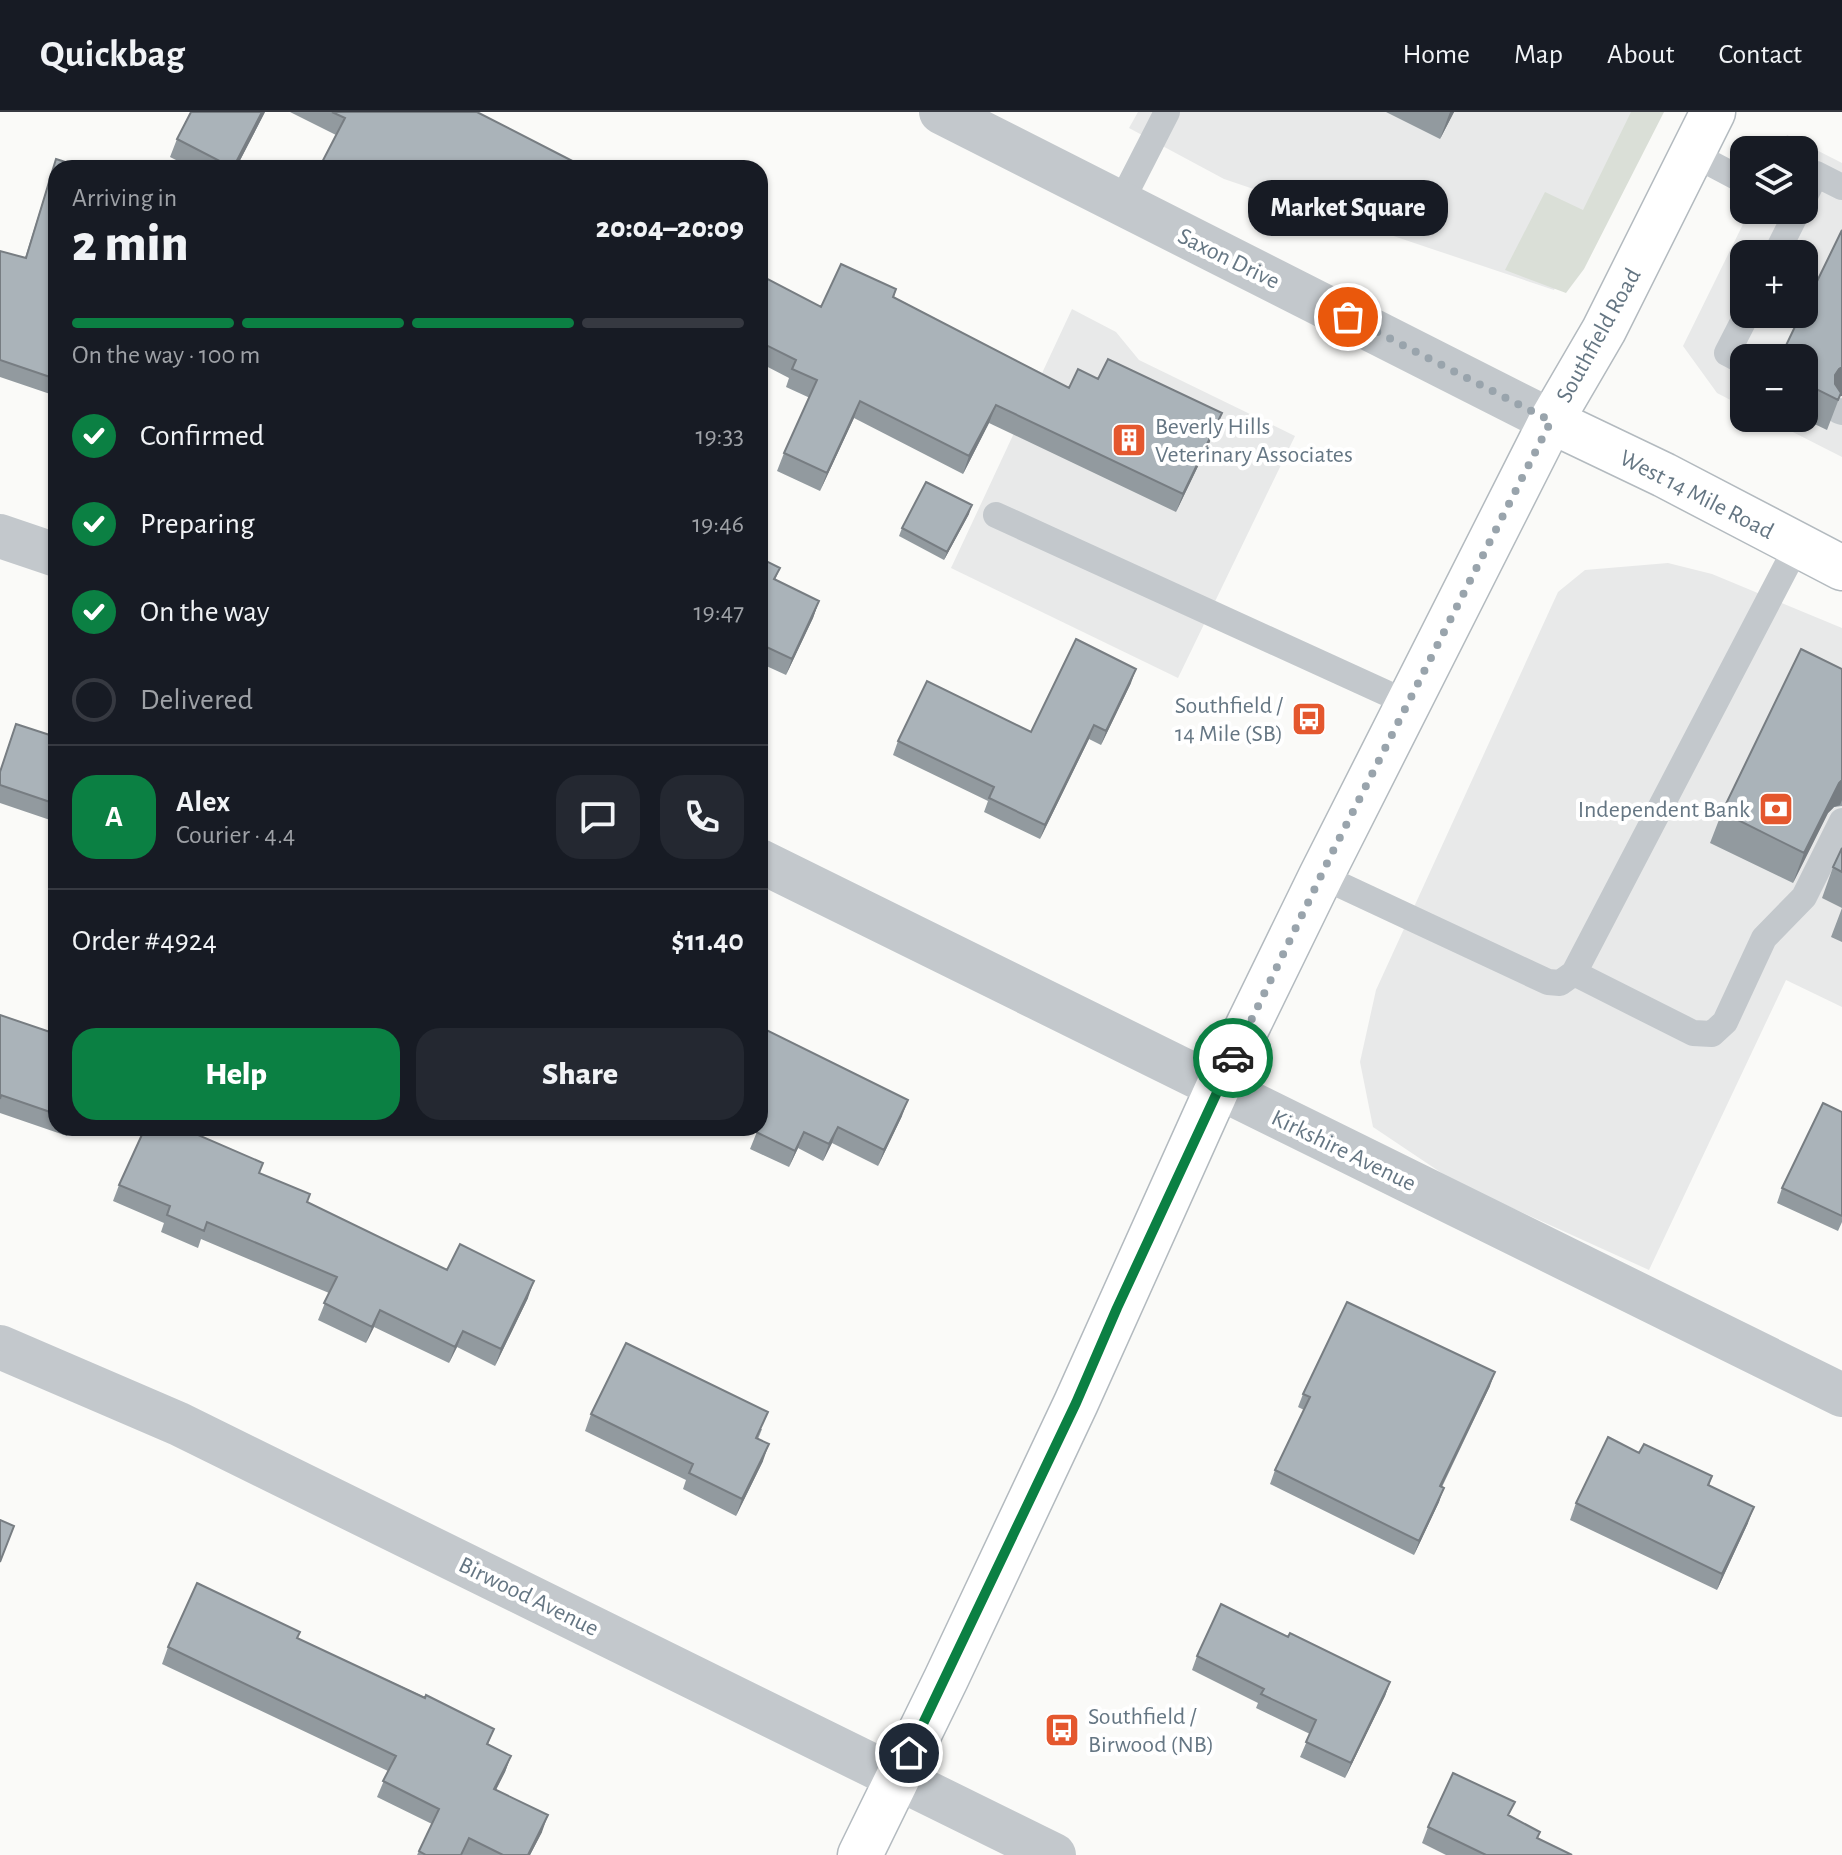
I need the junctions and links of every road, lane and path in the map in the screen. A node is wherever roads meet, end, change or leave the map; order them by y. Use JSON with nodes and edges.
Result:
{"nodes":[{"id":1,"x":941,"y":112,"type":"edge"},
{"id":2,"x":1167,"y":112,"type":"edge"},
{"id":3,"x":1713,"y":112,"type":"edge"},
{"id":4,"x":1693,"y":154,"type":"junction"},
{"id":5,"x":1730,"y":174,"type":"edge"},
{"id":6,"x":1818,"y":175,"type":"edge"},
{"id":7,"x":1842,"y":187,"type":"edge"},
{"id":8,"x":1120,"y":204,"type":"junction"},
{"id":9,"x":1551,"y":421,"type":"junction"},
{"id":10,"x":996,"y":515,"type":"dead end"},
{"id":11,"x":0,"y":536,"type":"edge"},
{"id":12,"x":48,"y":552,"type":"edge"},
{"id":13,"x":1829,"y":555,"type":"edge"},
{"id":14,"x":1408,"y":703,"type":"junction"},
{"id":15,"x":1842,"y":821,"type":"edge"},
{"id":16,"x":768,"y":865,"type":"edge"},
{"id":17,"x":1321,"y":876,"type":"junction"},
{"id":18,"x":1574,"y":973,"type":"junction"},
{"id":19,"x":1218,"y":1087,"type":"junction"},
{"id":20,"x":0,"y":1347,"type":"edge"},
{"id":21,"x":1842,"y":1395,"type":"edge"},
{"id":22,"x":897,"y":1777,"type":"junction"},
{"id":23,"x":860,"y":1855,"type":"edge"},
{"id":24,"x":1054,"y":1855,"type":"edge"}],
"edges":[{"from":1,"to":8,"type":"street"},
{"from":2,"to":8,"type":"lane"},
{"from":3,"to":4,"type":"main road","name":"Southfield Road"},
{"from":4,"to":5,"type":"lane"},
{"from":4,"to":9,"type":"main road","name":"Southfield Road"},
{"from":6,"to":7,"type":"lane"},
{"from":8,"to":9,"type":"street","name":"Saxon Drive"},
{"from":9,"to":13,"type":"main road","name":"West 14 Mile Road"},
{"from":9,"to":14,"type":"main road","name":"Southfield Road"},
{"from":10,"to":14,"type":"lane"},
{"from":11,"to":12,"type":"street"},
{"from":13,"to":18,"type":"lane"},
{"from":14,"to":17,"type":"main road","name":"Southfield Road"},
{"from":15,"to":18,"type":"lane"},
{"from":16,"to":19,"type":"street","name":"Kirkshire Avenue"},
{"from":17,"to":18,"type":"lane"},
{"from":17,"to":19,"type":"main road","name":"Southfield Road"},
{"from":19,"to":21,"type":"street","name":"Kirkshire Avenue"},
{"from":19,"to":22,"type":"main road","name":"Southfield Road"},
{"from":20,"to":22,"type":"street","name":"Birwood Avenue"},
{"from":22,"to":23,"type":"main road","name":"Southfield Road"},
{"from":22,"to":24,"type":"street","name":"Birwood Avenue"}]}
